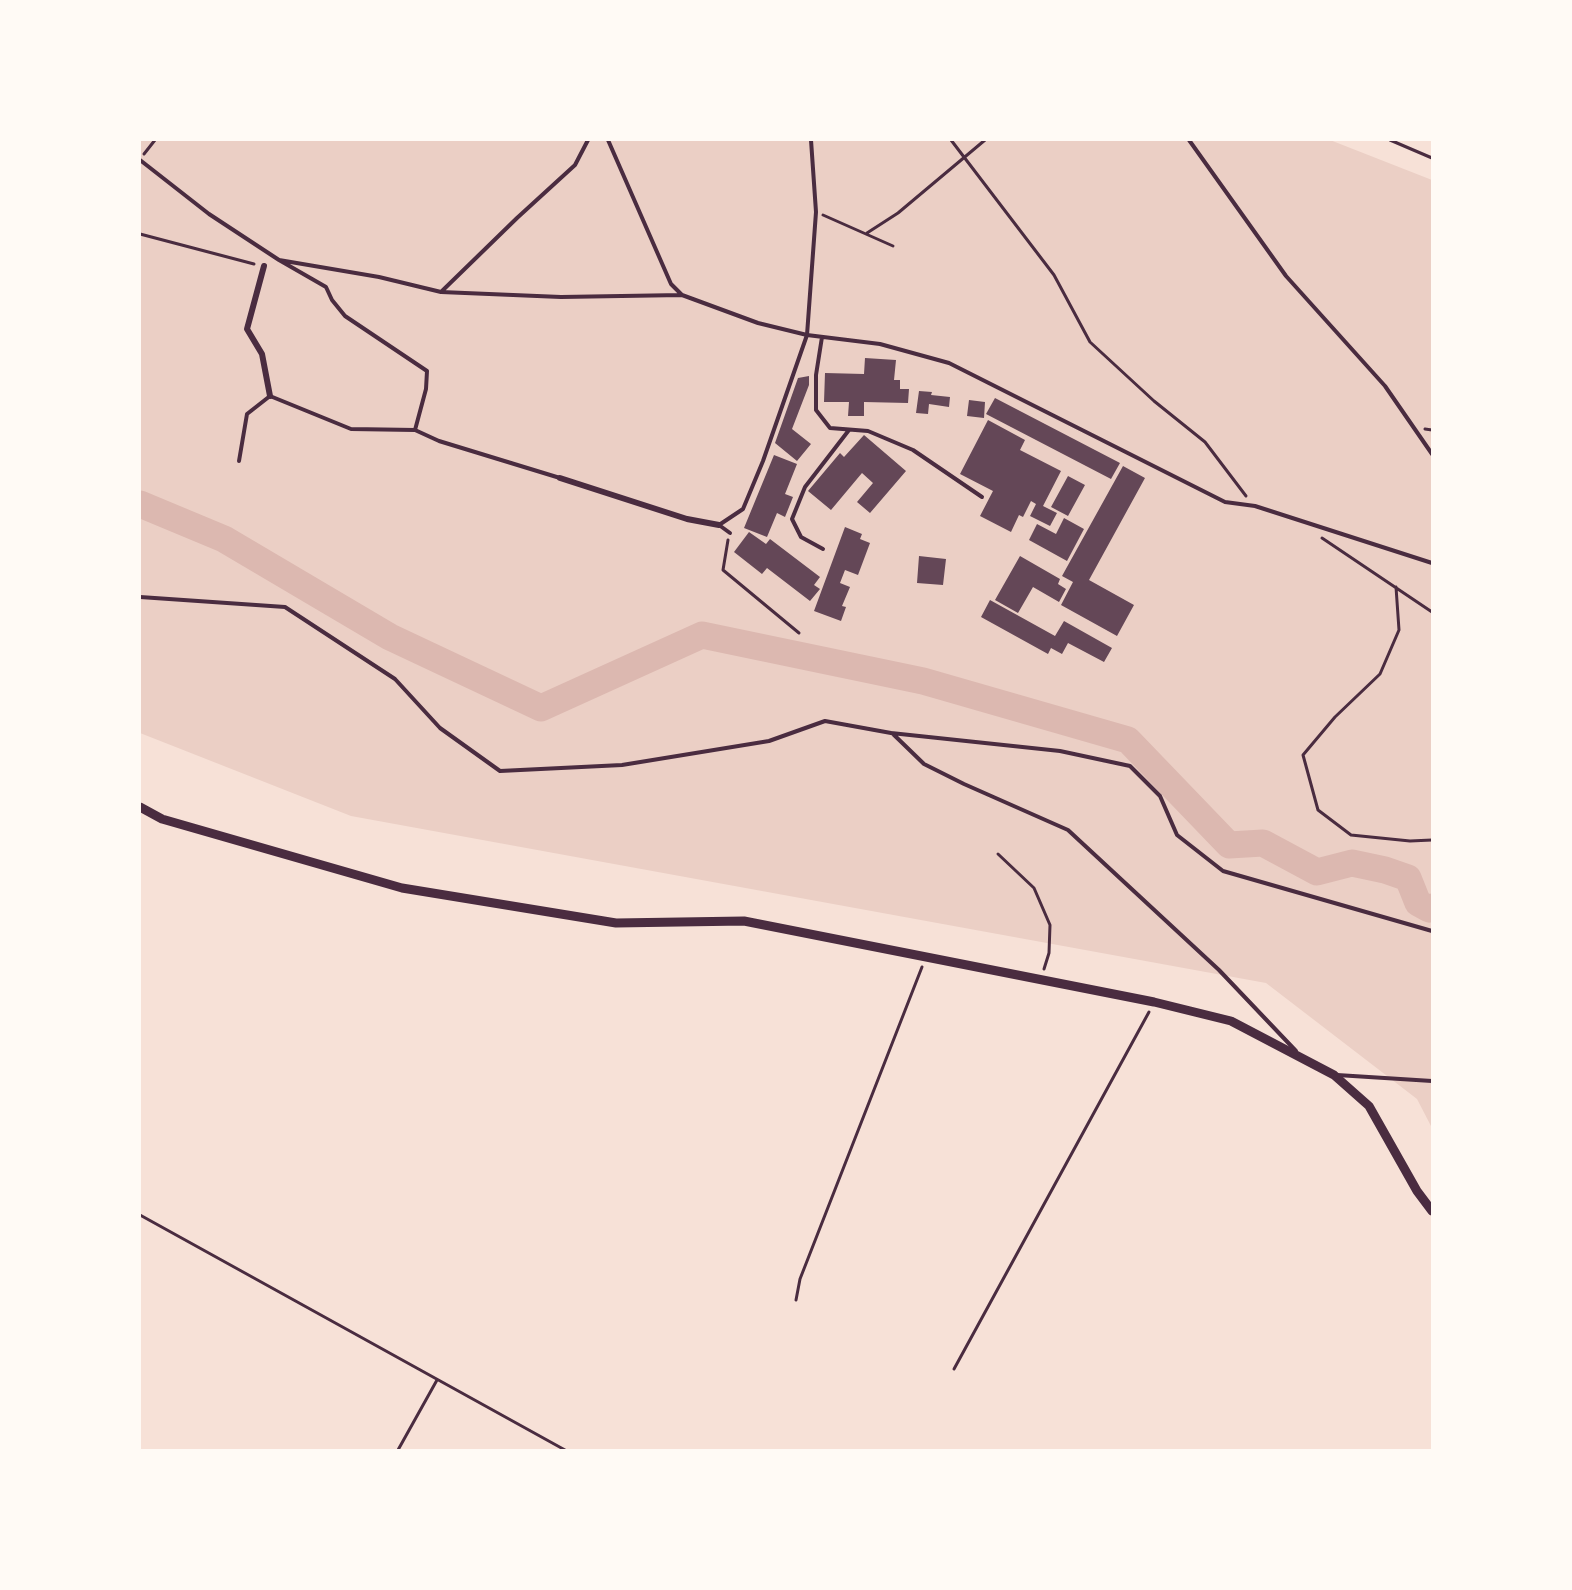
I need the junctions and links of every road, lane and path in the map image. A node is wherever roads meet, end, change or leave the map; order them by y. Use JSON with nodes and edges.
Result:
{"nodes":[{"id":1,"x":155,"y":140,"type":"edge"},
{"id":2,"x":588,"y":140,"type":"edge"},
{"id":3,"x":609,"y":140,"type":"edge"},
{"id":4,"x":812,"y":140,"type":"edge"},
{"id":5,"x":951,"y":140,"type":"edge"},
{"id":6,"x":985,"y":140,"type":"edge"},
{"id":7,"x":1189,"y":140,"type":"edge"},
{"id":8,"x":1390,"y":140,"type":"edge"},
{"id":9,"x":964,"y":158,"type":"junction"},
{"id":10,"x":1432,"y":158,"type":"edge"},
{"id":11,"x":140,"y":160,"type":"edge"},
{"id":12,"x":816,"y":212,"type":"junction"},
{"id":13,"x":867,"y":233,"type":"junction"},
{"id":14,"x":140,"y":234,"type":"edge"},
{"id":15,"x":893,"y":246,"type":"dead end"},
{"id":16,"x":279,"y":260,"type":"junction"},
{"id":17,"x":264,"y":266,"type":"joint"},
{"id":18,"x":441,"y":292,"type":"junction"},
{"id":19,"x":682,"y":295,"type":"junction"},
{"id":20,"x":807,"y":335,"type":"junction"},
{"id":21,"x":822,"y":337,"type":"junction"},
{"id":22,"x":270,"y":396,"type":"junction"},
{"id":23,"x":415,"y":430,"type":"junction"},
{"id":24,"x":849,"y":430,"type":"junction"},
{"id":25,"x":1432,"y":454,"type":"edge"},
{"id":26,"x":239,"y":461,"type":"dead end"},
{"id":27,"x":560,"y":478,"type":"joint"},
{"id":28,"x":982,"y":497,"type":"dead end"},
{"id":29,"x":1255,"y":506,"type":"junction"},
{"id":30,"x":719,"y":525,"type":"junction"},
{"id":31,"x":730,"y":533,"type":"joint"},
{"id":32,"x":1321,"y":538,"type":"dead end"},
{"id":33,"x":823,"y":549,"type":"dead end"},
{"id":34,"x":1432,"y":563,"type":"edge"},
{"id":35,"x":1396,"y":587,"type":"junction"},
{"id":36,"x":140,"y":597,"type":"edge"},
{"id":37,"x":1432,"y":612,"type":"edge"},
{"id":38,"x":799,"y":633,"type":"dead end"},
{"id":39,"x":891,"y":733,"type":"junction"},
{"id":40,"x":140,"y":807,"type":"edge"},
{"id":41,"x":1432,"y":840,"type":"edge"},
{"id":42,"x":998,"y":854,"type":"dead end"},
{"id":43,"x":1432,"y":931,"type":"edge"},
{"id":44,"x":926,"y":957,"type":"junction"},
{"id":45,"x":1041,"y":979,"type":"junction"},
{"id":46,"x":1154,"y":1002,"type":"junction"},
{"id":47,"x":1301,"y":1057,"type":"junction"},
{"id":48,"x":1334,"y":1074,"type":"junction"},
{"id":49,"x":1432,"y":1082,"type":"edge"},
{"id":50,"x":1432,"y":1212,"type":"edge"},
{"id":51,"x":140,"y":1215,"type":"edge"},
{"id":52,"x":796,"y":1300,"type":"dead end"},
{"id":53,"x":954,"y":1369,"type":"dead end"},
{"id":54,"x":437,"y":1380,"type":"junction"},
{"id":55,"x":398,"y":1450,"type":"edge"},
{"id":56,"x":565,"y":1450,"type":"edge"}],
"edges":[{"from":1,"to":11,"type":"path"},
{"from":2,"to":18,"type":"lane"},
{"from":3,"to":19,"type":"lane"},
{"from":4,"to":12,"type":"lane"},
{"from":5,"to":9,"type":"path"},
{"from":6,"to":9,"type":"path"},
{"from":7,"to":25,"type":"lane"},
{"from":8,"to":10,"type":"path"},
{"from":9,"to":13,"type":"path"},
{"from":9,"to":29,"type":"path"},
{"from":11,"to":16,"type":"lane"},
{"from":12,"to":13,"type":"path"},
{"from":12,"to":20,"type":"lane"},
{"from":13,"to":15,"type":"path"},
{"from":14,"to":17,"type":"path"},
{"from":16,"to":18,"type":"lane"},
{"from":16,"to":23,"type":"lane"},
{"from":17,"to":22,"type":"street"},
{"from":18,"to":19,"type":"lane"},
{"from":19,"to":20,"type":"lane"},
{"from":20,"to":21,"type":"lane"},
{"from":20,"to":30,"type":"lane"},
{"from":21,"to":24,"type":"lane"},
{"from":21,"to":29,"type":"lane"},
{"from":22,"to":23,"type":"lane"},
{"from":22,"to":26,"type":"lane"},
{"from":23,"to":27,"type":"lane"},
{"from":24,"to":28,"type":"lane"},
{"from":24,"to":33,"type":"lane"},
{"from":27,"to":30,"type":"street"},
{"from":29,"to":34,"type":"lane"},
{"from":30,"to":31,"type":"lane"},
{"from":31,"to":38,"type":"path"},
{"from":32,"to":35,"type":"path"},
{"from":35,"to":37,"type":"path"},
{"from":35,"to":41,"type":"path"},
{"from":36,"to":39,"type":"lane"},
{"from":39,"to":43,"type":"lane"},
{"from":39,"to":47,"type":"lane"},
{"from":40,"to":44,"type":"street"},
{"from":42,"to":45,"type":"path"},
{"from":44,"to":45,"type":"street"},
{"from":44,"to":52,"type":"path"},
{"from":45,"to":46,"type":"street"},
{"from":46,"to":47,"type":"street"},
{"from":46,"to":53,"type":"path"},
{"from":47,"to":48,"type":"street"},
{"from":48,"to":49,"type":"lane"},
{"from":48,"to":50,"type":"street"},
{"from":51,"to":54,"type":"path"},
{"from":54,"to":55,"type":"path"},
{"from":54,"to":56,"type":"path"}]}
